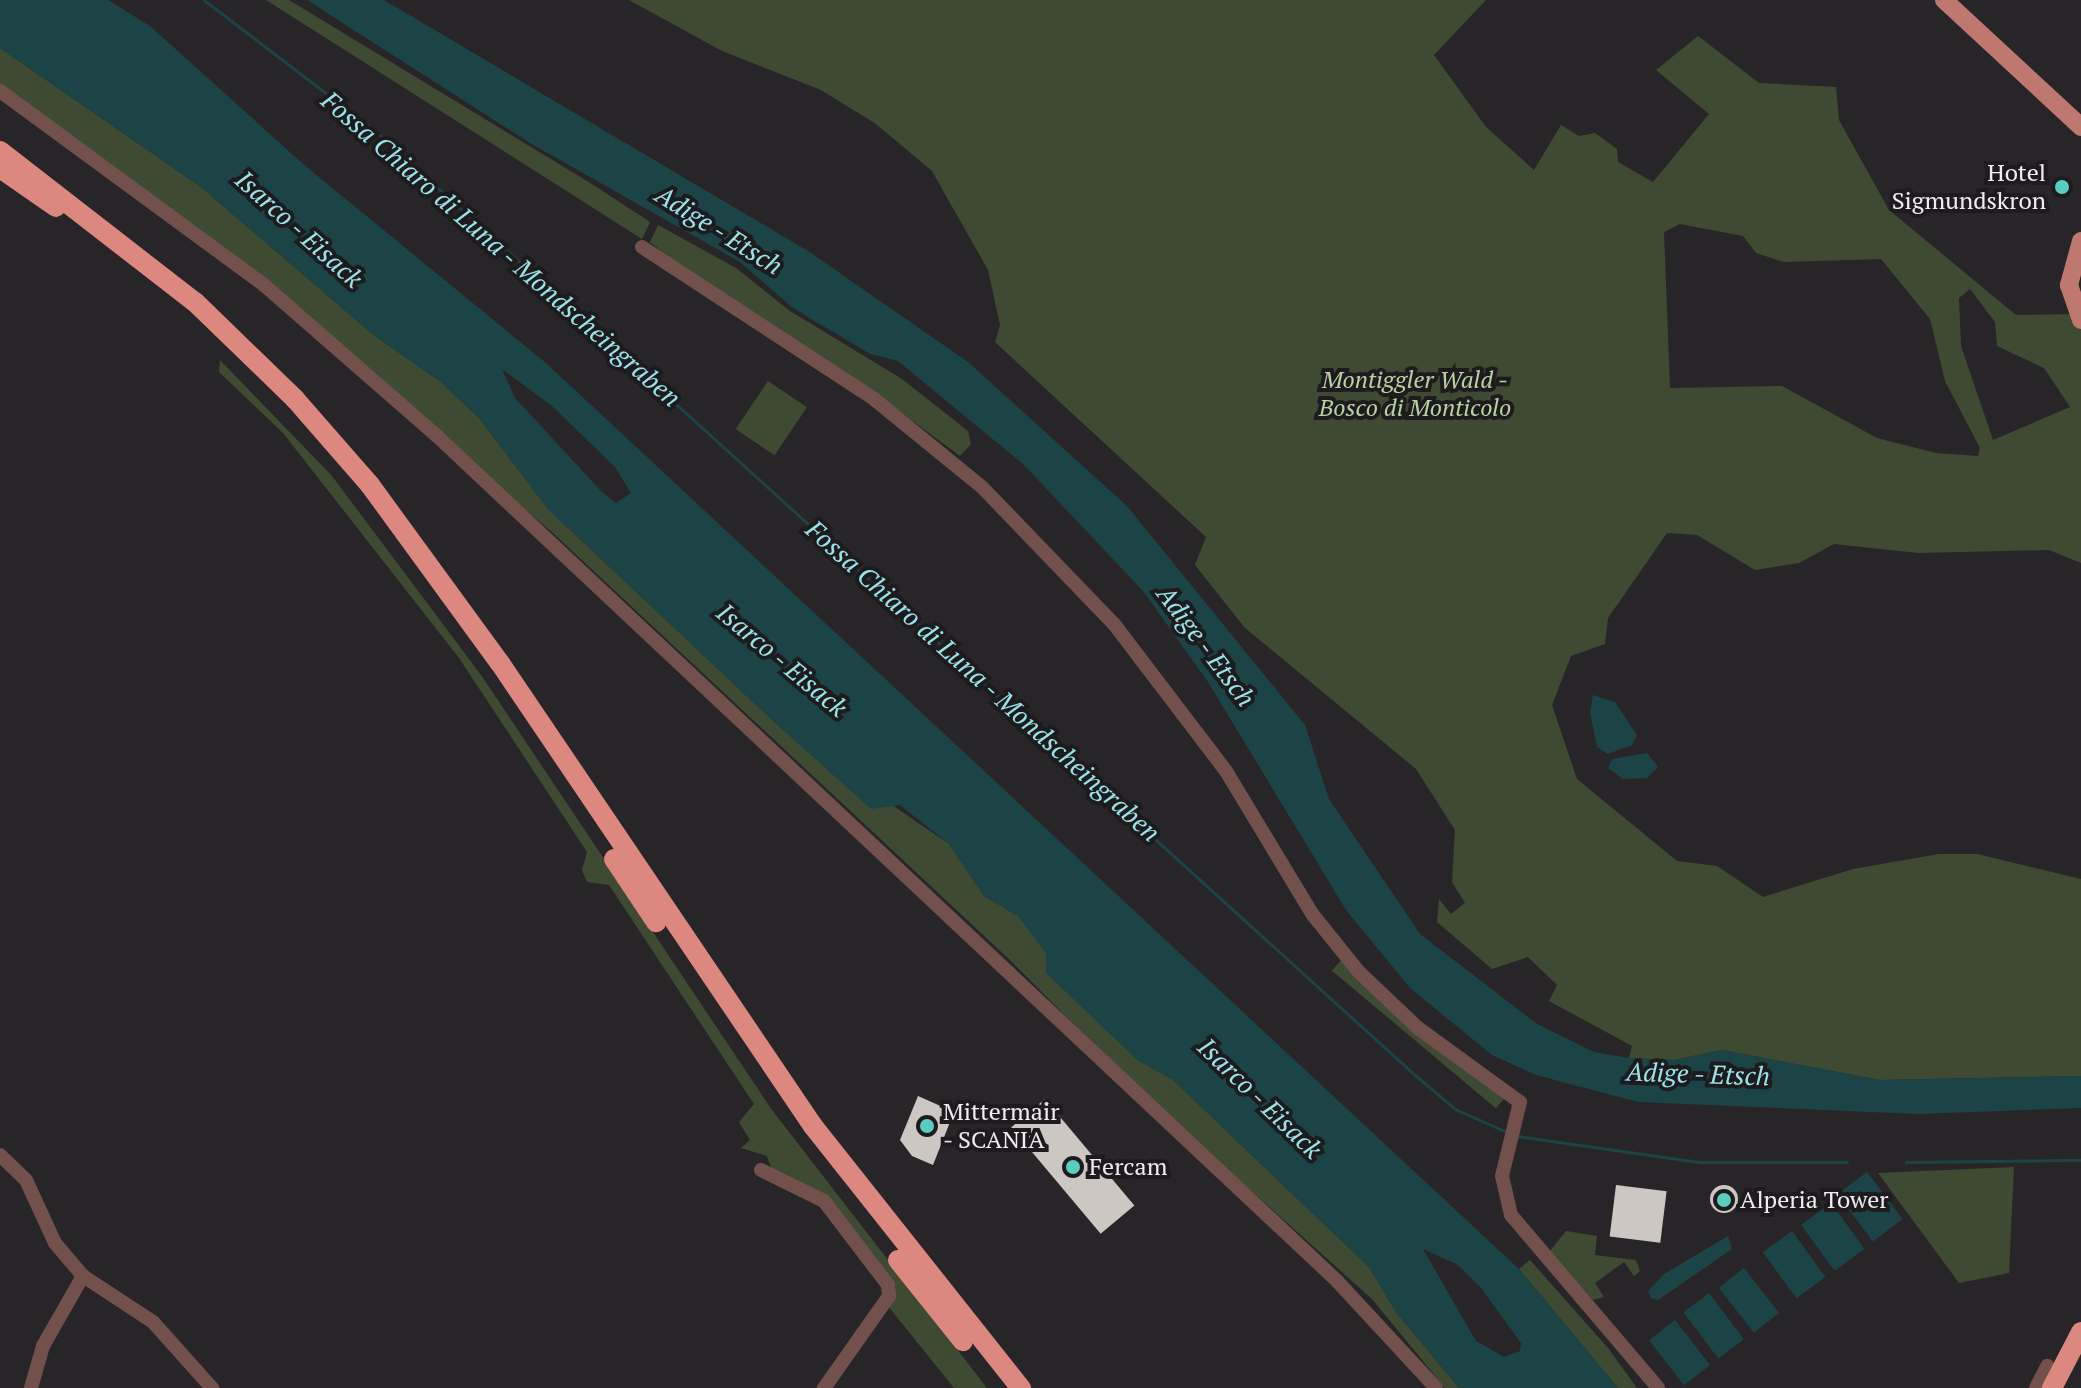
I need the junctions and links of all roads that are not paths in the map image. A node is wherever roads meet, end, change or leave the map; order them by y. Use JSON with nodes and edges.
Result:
{"nodes":[{"id":1,"x":1944,"y":0,"type":"edge"},
{"id":2,"x":0,"y":91,"type":"edge"},
{"id":3,"x":2081,"y":127,"type":"edge"},
{"id":4,"x":0,"y":151,"type":"edge"},
{"id":5,"x":0,"y":168,"type":"edge"},
{"id":6,"x":2081,"y":241,"type":"edge"},
{"id":7,"x":642,"y":247,"type":"dead end"},
{"id":8,"x":2081,"y":320,"type":"edge"},
{"id":9,"x":0,"y":1155,"type":"edge"},
{"id":10,"x":761,"y":1170,"type":"dead end"},
{"id":11,"x":83,"y":1276,"type":"junction"},
{"id":12,"x":2081,"y":1332,"type":"edge"},
{"id":13,"x":990,"y":1353,"type":"junction"},
{"id":14,"x":2081,"y":1361,"type":"edge"},
{"id":15,"x":2047,"y":1366,"type":"dead end"},
{"id":16,"x":1416,"y":1369,"type":"junction"},
{"id":17,"x":31,"y":1388,"type":"edge"},
{"id":18,"x":212,"y":1388,"type":"edge"},
{"id":19,"x":824,"y":1388,"type":"edge"},
{"id":20,"x":1004,"y":1388,"type":"edge"},
{"id":21,"x":1021,"y":1388,"type":"edge"},
{"id":22,"x":1036,"y":1388,"type":"edge"},
{"id":23,"x":1421,"y":1388,"type":"edge"},
{"id":24,"x":1436,"y":1388,"type":"edge"},
{"id":25,"x":1658,"y":1388,"type":"edge"},
{"id":26,"x":2036,"y":1388,"type":"edge"},
{"id":27,"x":2052,"y":1388,"type":"edge"},
{"id":28,"x":2067,"y":1388,"type":"edge"}],
"edges":[{"from":1,"to":3,"type":"main road"},
{"from":2,"to":16,"type":"street"},
{"from":4,"to":13,"type":"highway"},
{"from":5,"to":20,"type":"highway"},
{"from":6,"to":8,"type":"main road"},
{"from":7,"to":25,"type":"street"},
{"from":9,"to":11,"type":"street"},
{"from":10,"to":19,"type":"street"},
{"from":11,"to":17,"type":"street"},
{"from":11,"to":18,"type":"street"},
{"from":12,"to":27,"type":"highway"},
{"from":13,"to":21,"type":"highway"},
{"from":13,"to":22,"type":"highway"},
{"from":14,"to":28,"type":"highway"},
{"from":15,"to":26,"type":"street"},
{"from":16,"to":23,"type":"street"},
{"from":16,"to":24,"type":"street"}]}
